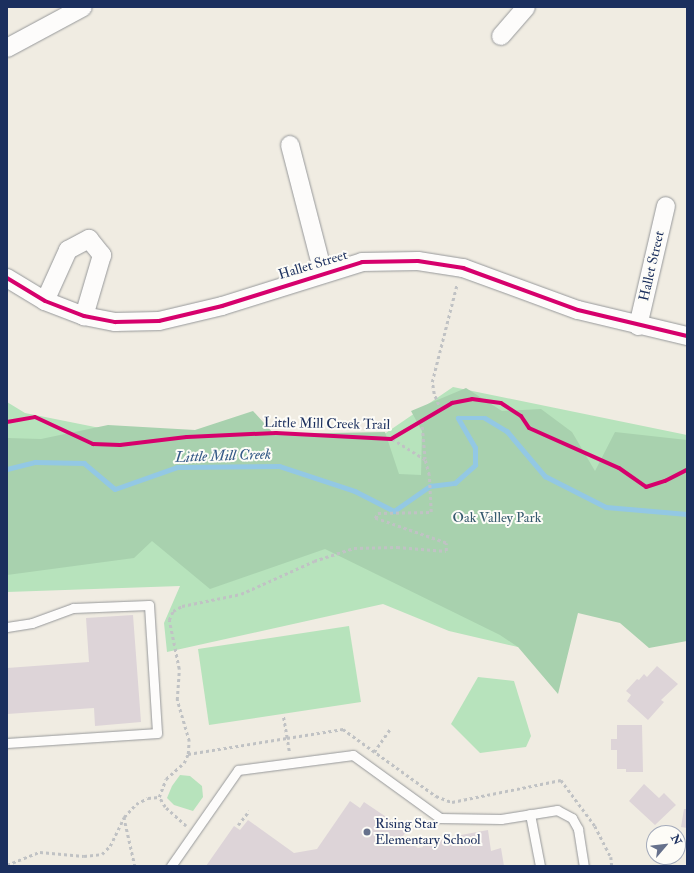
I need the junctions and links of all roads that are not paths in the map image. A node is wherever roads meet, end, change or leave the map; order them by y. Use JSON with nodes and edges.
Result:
{"nodes":[{"id":1,"x":84,"y":7,"type":"edge"},
{"id":2,"x":526,"y":7,"type":"edge"},
{"id":3,"x":501,"y":36,"type":"dead end"},
{"id":4,"x":7,"y":48,"type":"edge"},
{"id":5,"x":290,"y":145,"type":"dead end"},
{"id":6,"x":666,"y":206,"type":"dead end"},
{"id":7,"x":323,"y":273,"type":"junction"},
{"id":8,"x":7,"y":278,"type":"edge"},
{"id":9,"x":45,"y":301,"type":"junction"},
{"id":10,"x":84,"y":316,"type":"junction"},
{"id":11,"x":638,"y":326,"type":"junction"},
{"id":12,"x":687,"y":336,"type":"edge"},
{"id":13,"x":7,"y":627,"type":"edge"},
{"id":14,"x":7,"y":743,"type":"edge"},
{"id":15,"x":530,"y":814,"type":"junction"},
{"id":16,"x":171,"y":866,"type":"edge"},
{"id":17,"x":540,"y":866,"type":"edge"},
{"id":18,"x":584,"y":866,"type":"edge"}],
"edges":[{"from":1,"to":4,"type":"street"},
{"from":2,"to":3,"type":"street"},
{"from":5,"to":7,"type":"street","name":"Hallet Street"},
{"from":6,"to":11,"type":"street","name":"Hallet Street"},
{"from":7,"to":10,"type":"street","name":"Hallet Street"},
{"from":7,"to":11,"type":"street","name":"Hallet Street"},
{"from":8,"to":9,"type":"street","name":"Hallet Street"},
{"from":9,"to":10,"type":"street","name":"Hallet Street"},
{"from":9,"to":10,"type":"street"},
{"from":11,"to":12,"type":"street","name":"Hallet Street"},
{"from":13,"to":14,"type":"lane"},
{"from":15,"to":16,"type":"lane"},
{"from":15,"to":17,"type":"lane"},
{"from":15,"to":18,"type":"lane"}]}
